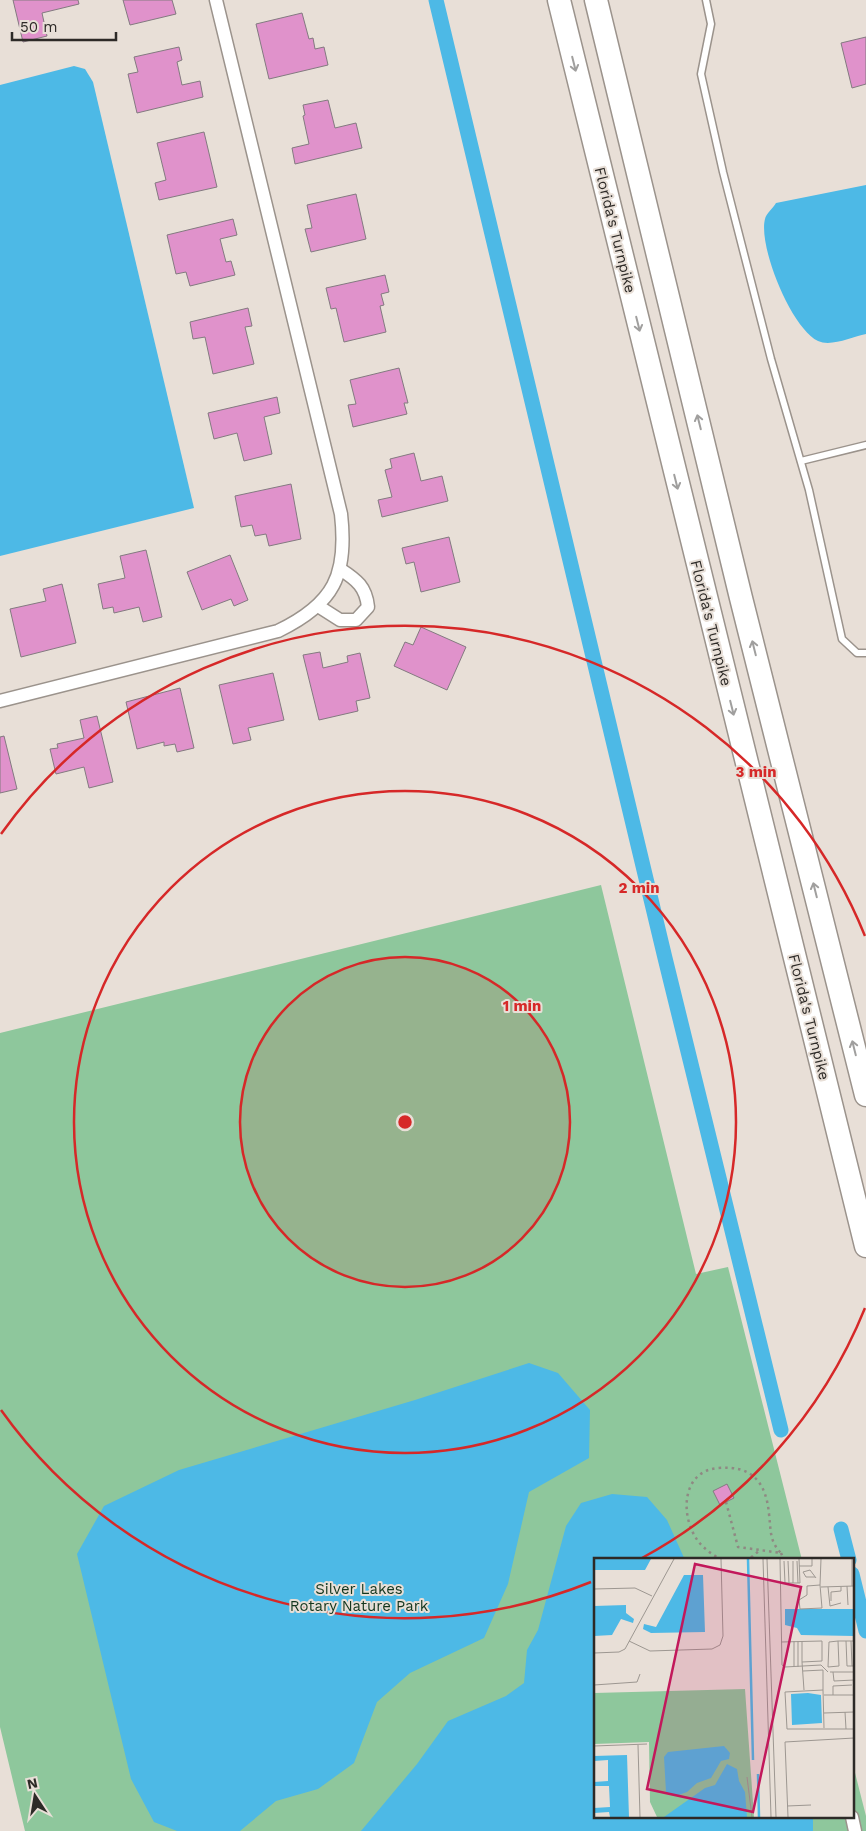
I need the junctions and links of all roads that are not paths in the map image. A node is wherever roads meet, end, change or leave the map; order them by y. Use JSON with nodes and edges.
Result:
{"nodes":[{"id":1,"x":216,"y":0,"type":"edge"},
{"id":2,"x":554,"y":0,"type":"edge"},
{"id":3,"x":559,"y":0,"type":"edge"},
{"id":4,"x":596,"y":0,"type":"edge"},
{"id":5,"x":706,"y":0,"type":"edge"},
{"id":6,"x":565,"y":27,"type":"junction"},
{"id":7,"x":866,"y":445,"type":"edge"},
{"id":8,"x":801,"y":461,"type":"junction"},
{"id":9,"x":340,"y":569,"type":"junction"},
{"id":10,"x":318,"y":606,"type":"junction"},
{"id":11,"x":866,"y":653,"type":"edge"},
{"id":12,"x":0,"y":701,"type":"edge"},
{"id":13,"x":866,"y":1095,"type":"edge"},
{"id":14,"x":866,"y":1246,"type":"edge"},
{"id":15,"x":852,"y":1818,"type":"edge"},
{"id":16,"x":855,"y":1831,"type":"edge"}],
"edges":[{"from":1,"to":9,"type":"street"},
{"from":2,"to":6,"type":"highway"},
{"from":3,"to":6,"type":"highway","name":"Florida's Turnpike"},
{"from":13,"to":4,"type":"highway","one_way":true},
{"from":5,"to":8,"type":"lane"},
{"from":6,"to":14,"type":"highway","name":"Florida's Turnpike","one_way":true},
{"from":7,"to":8,"type":"lane"},
{"from":8,"to":11,"type":"lane"},
{"from":9,"to":10,"type":"street"},
{"from":9,"to":10,"type":"street"},
{"from":10,"to":12,"type":"street"},
{"from":15,"to":16,"type":"street"}]}
